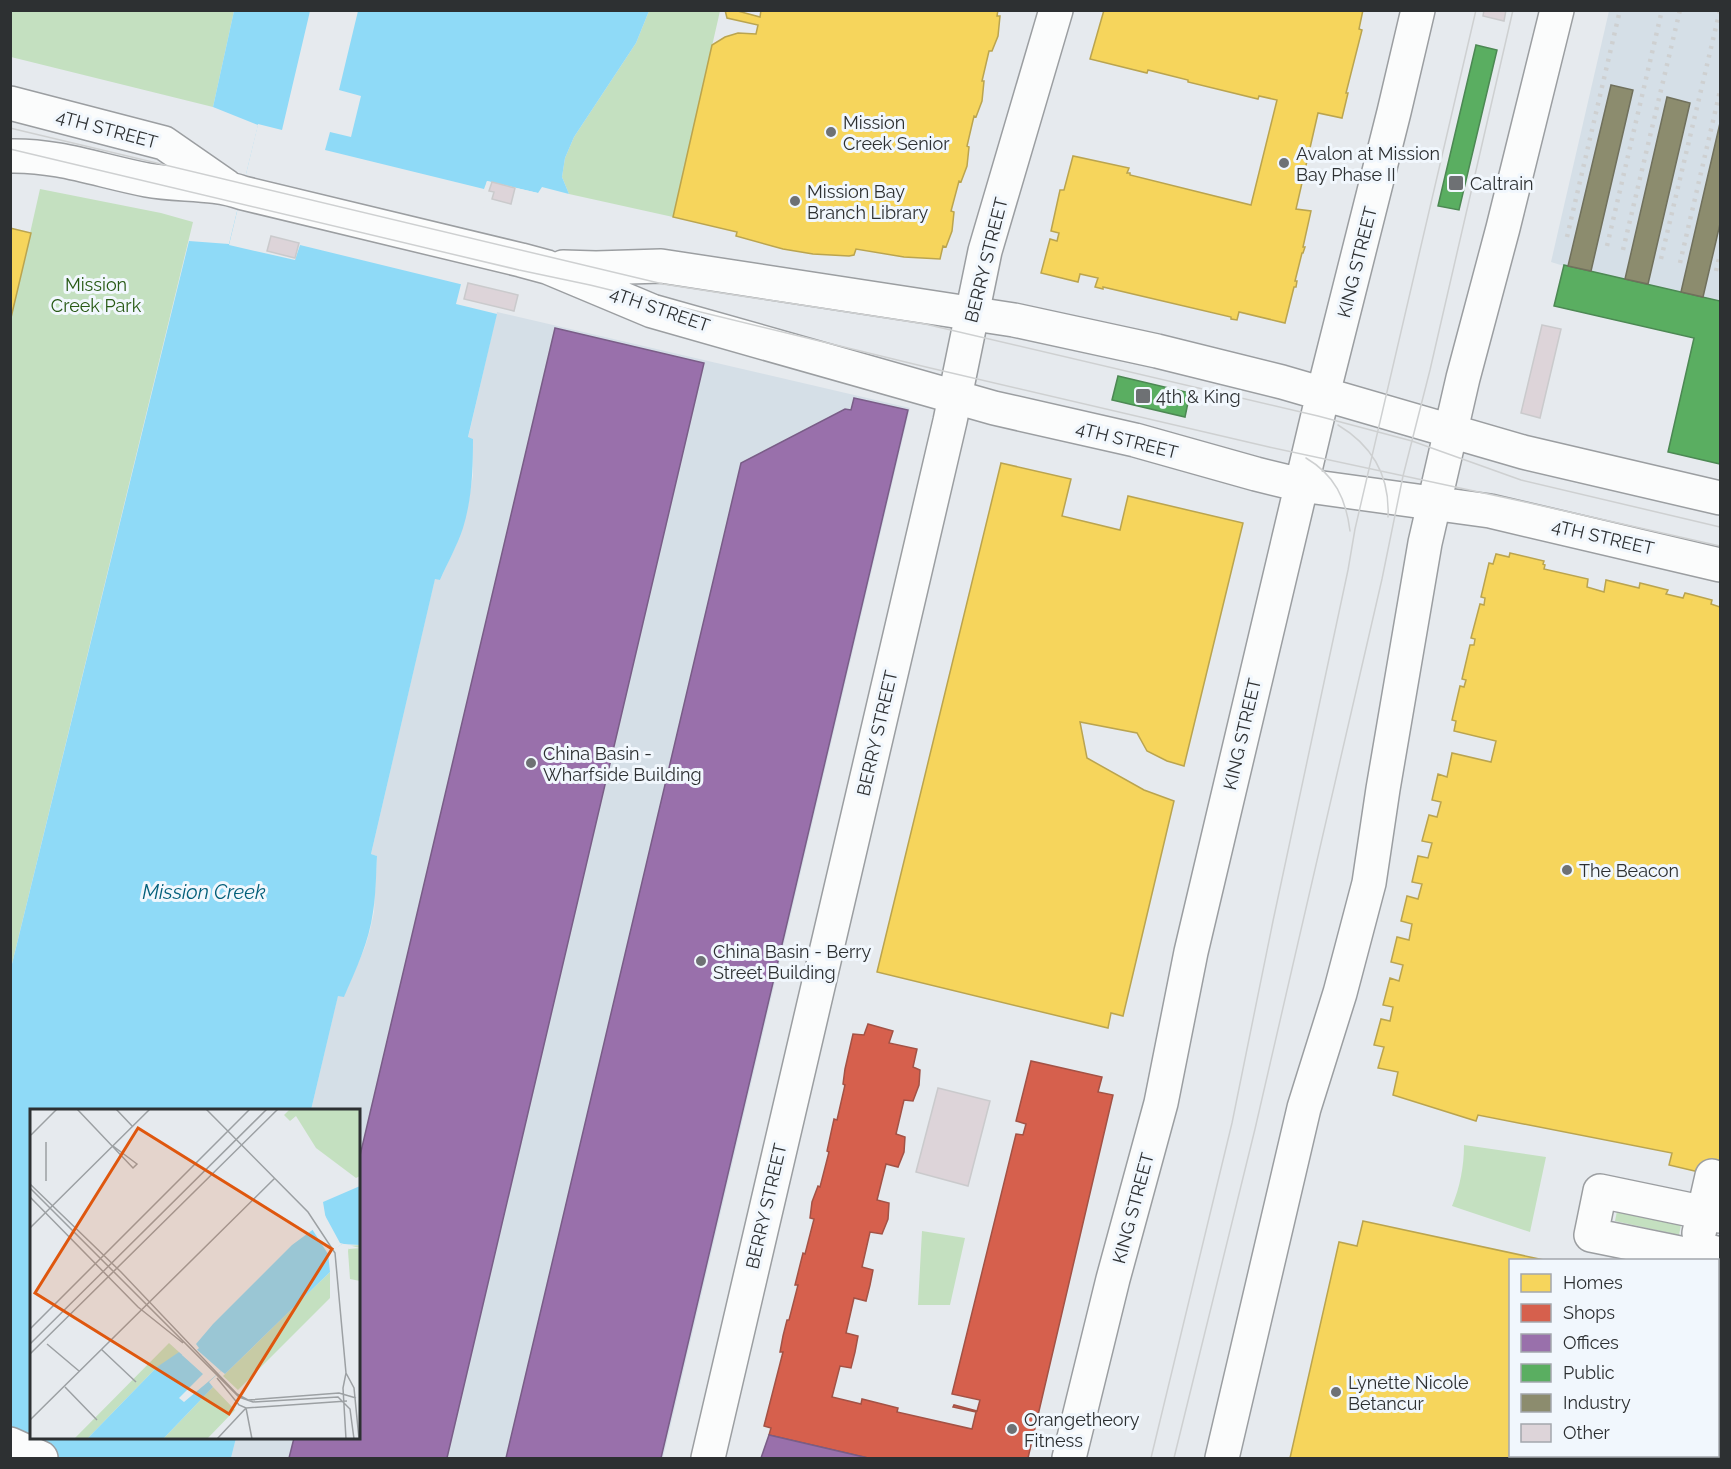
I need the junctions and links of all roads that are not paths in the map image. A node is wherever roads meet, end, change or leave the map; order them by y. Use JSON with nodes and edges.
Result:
{"nodes":[{"id":1,"x":1056,"y":10,"type":"edge"},
{"id":2,"x":1418,"y":10,"type":"edge"},
{"id":3,"x":1557,"y":10,"type":"edge"},
{"id":4,"x":10,"y":103,"type":"edge"},
{"id":5,"x":10,"y":156,"type":"edge"},
{"id":6,"x":235,"y":190,"type":"junction"},
{"id":7,"x":534,"y":263,"type":"junction"},
{"id":8,"x":971,"y":315,"type":"junction"},
{"id":9,"x":1323,"y":394,"type":"junction"},
{"id":10,"x":955,"y":396,"type":"junction"},
{"id":11,"x":1452,"y":431,"type":"junction"},
{"id":12,"x":1301,"y":485,"type":"junction"},
{"id":13,"x":1720,"y":498,"type":"edge"},
{"id":14,"x":1434,"y":504,"type":"junction"},
{"id":15,"x":1720,"y":565,"type":"edge"},
{"id":16,"x":1712,"y":1176,"type":"dead end"},
{"id":17,"x":1712,"y":1214,"type":"edge"},
{"id":18,"x":1702,"y":1257,"type":"edge"},
{"id":19,"x":10,"y":1444,"type":"edge"},
{"id":20,"x":41,"y":1458,"type":"edge"},
{"id":21,"x":708,"y":1458,"type":"edge"},
{"id":22,"x":1069,"y":1458,"type":"edge"},
{"id":23,"x":1222,"y":1458,"type":"edge"}],
"edges":[{"from":1,"to":8,"type":"main road","name":"BERRY STREET"},
{"from":2,"to":9,"type":"main road","name":"KING STREET"},
{"from":3,"to":11,"type":"main road"},
{"from":4,"to":6,"type":"main road","name":"4TH STREET"},
{"from":5,"to":6,"type":"main road","name":"4TH STREET"},
{"from":6,"to":7,"type":"main road","name":"4TH STREET"},
{"from":7,"to":8,"type":"main road","name":"4TH STREET"},
{"from":7,"to":10,"type":"main road","name":"4TH STREET"},
{"from":8,"to":9,"type":"main road","name":"4TH STREET"},
{"from":8,"to":10,"type":"main road","name":"BERRY STREET"},
{"from":9,"to":11,"type":"main road","name":"4TH STREET"},
{"from":9,"to":12,"type":"main road","name":"KING STREET"},
{"from":10,"to":12,"type":"main road","name":"4TH STREET"},
{"from":10,"to":21,"type":"main road","name":"BERRY STREET"},
{"from":11,"to":13,"type":"main road","name":"4TH STREET"},
{"from":11,"to":14,"type":"main road"},
{"from":12,"to":14,"type":"main road","name":"4TH STREET"},
{"from":12,"to":22,"type":"main road","name":"KING STREET"},
{"from":14,"to":15,"type":"main road","name":"4TH STREET"},
{"from":14,"to":23,"type":"main road"},
{"from":16,"to":17,"type":"main road"},
{"from":17,"to":18,"type":"main road"},
{"from":17,"to":18,"type":"main road"},
{"from":19,"to":20,"type":"main road"}]}
